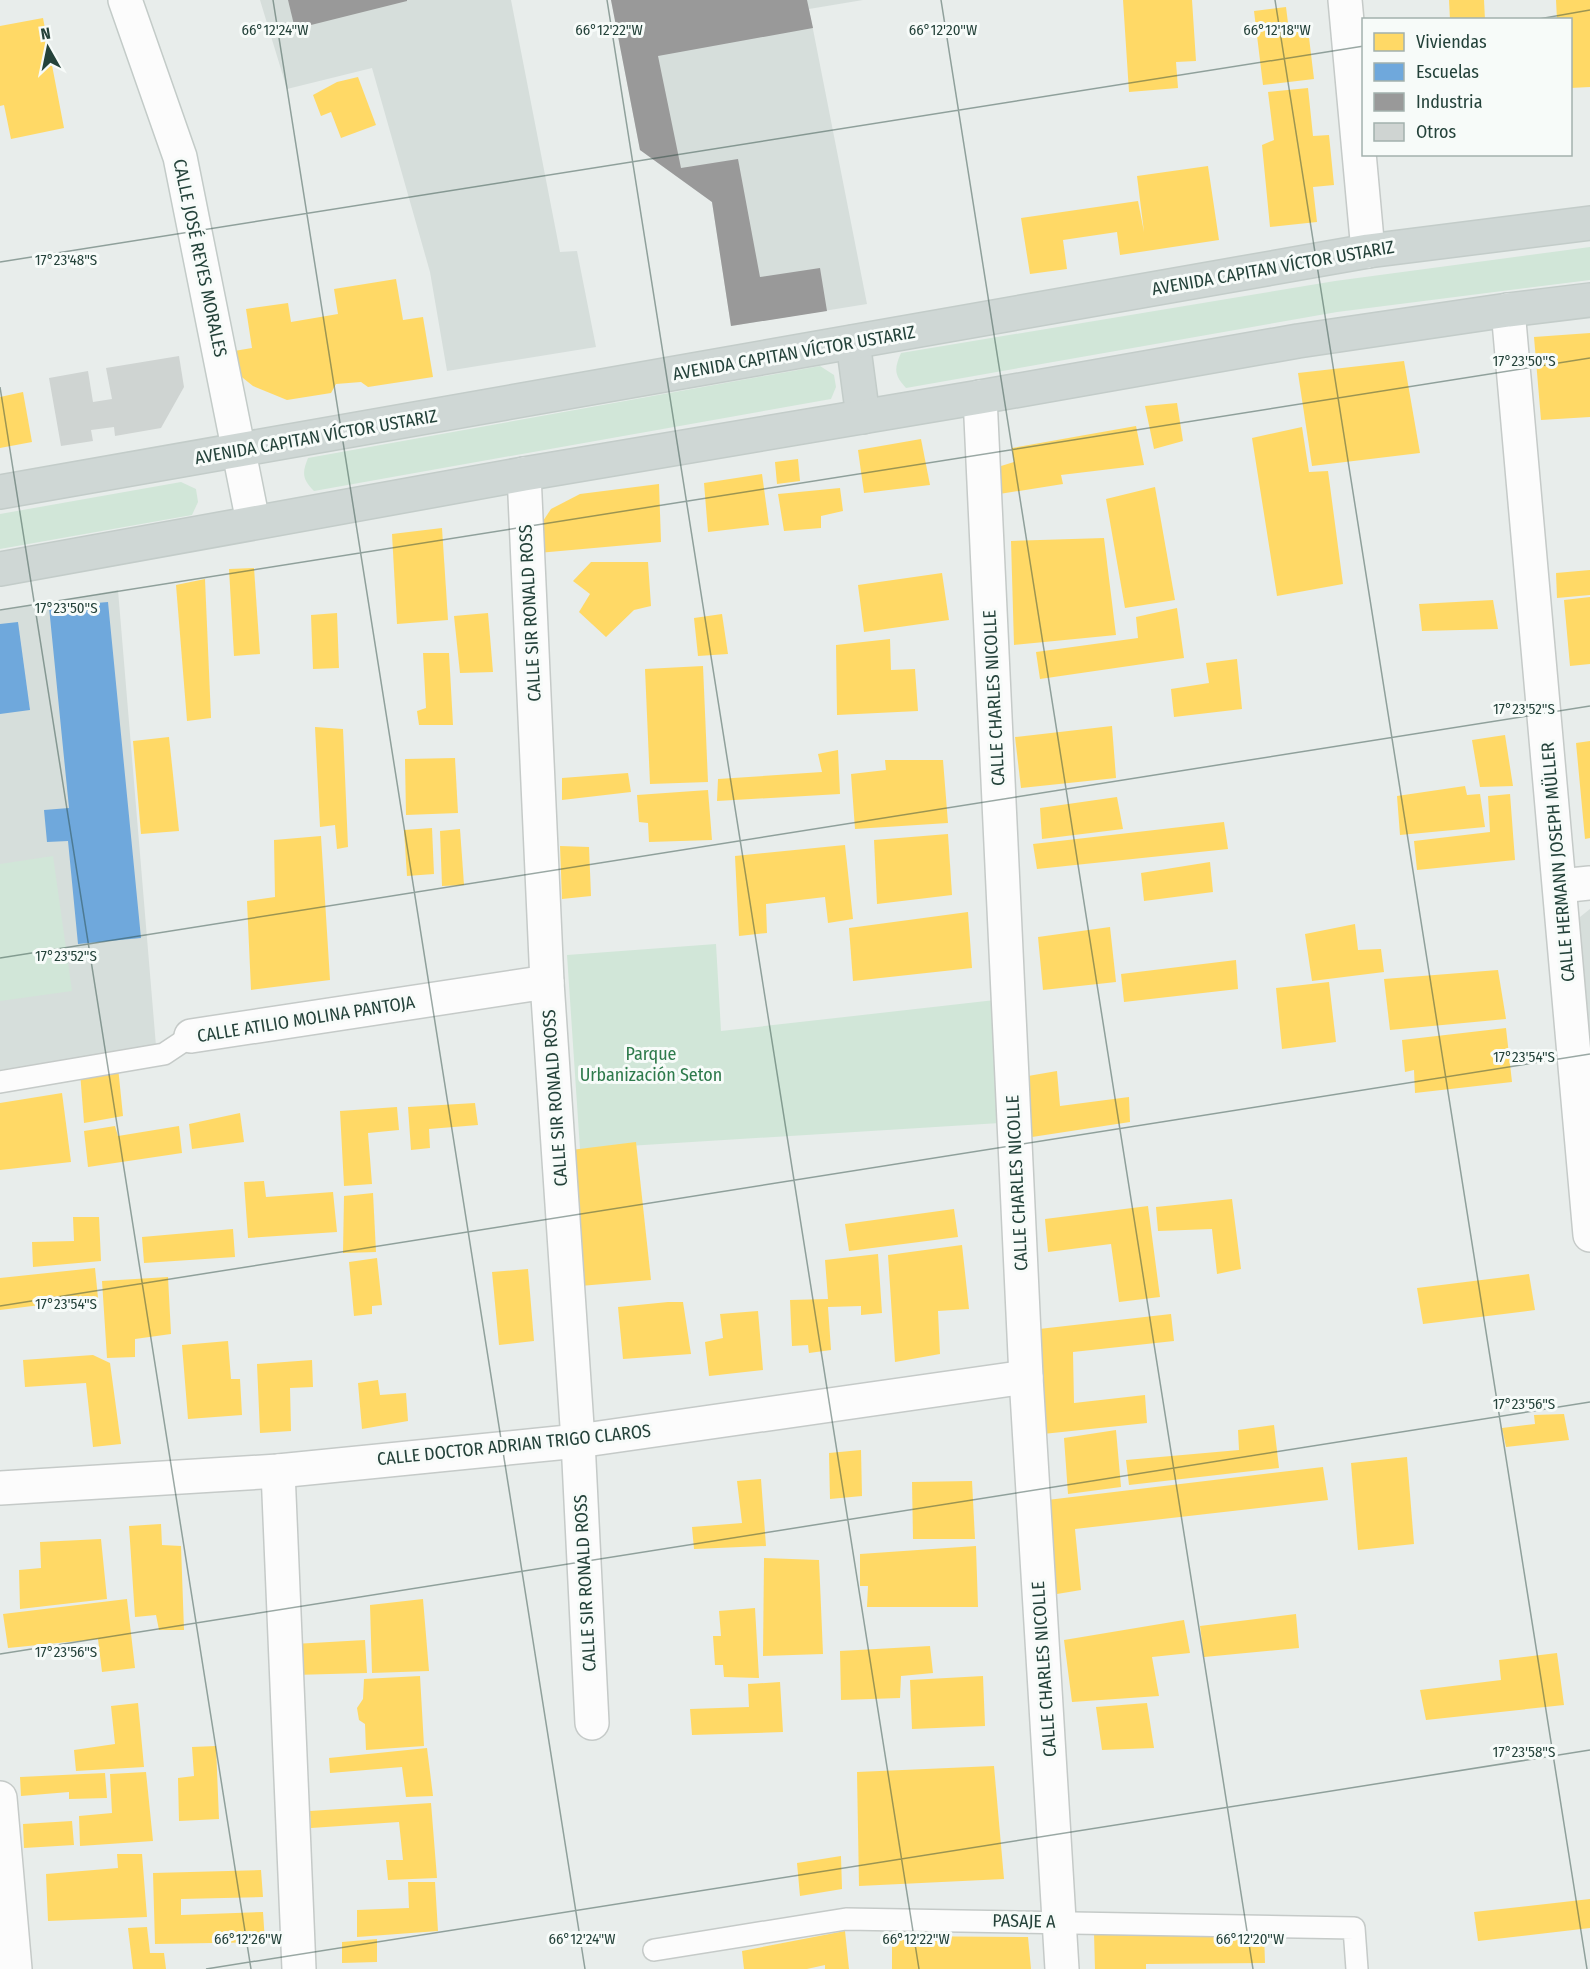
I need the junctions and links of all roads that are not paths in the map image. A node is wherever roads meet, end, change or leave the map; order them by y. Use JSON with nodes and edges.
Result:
{"nodes":[{"id":1,"x":125,"y":0,"type":"edge"},
{"id":2,"x":1346,"y":0,"type":"edge"},
{"id":3,"x":1590,"y":222,"type":"edge"},
{"id":4,"x":1368,"y":250,"type":"junction"},
{"id":5,"x":1590,"y":300,"type":"edge"},
{"id":6,"x":1508,"y":310,"type":"junction"},
{"id":7,"x":853,"y":342,"type":"junction"},
{"id":8,"x":980,"y":397,"type":"junction"},
{"id":9,"x":863,"y":417,"type":"junction"},
{"id":10,"x":239,"y":451,"type":"junction"},
{"id":11,"x":524,"y":474,"type":"junction"},
{"id":12,"x":0,"y":492,"type":"edge"},
{"id":13,"x":253,"y":522,"type":"junction"},
{"id":14,"x":0,"y":569,"type":"edge"},
{"id":15,"x":1575,"y":884,"type":"edge"},
{"id":16,"x":547,"y":982,"type":"junction"},
{"id":17,"x":191,"y":1036,"type":"joint"},
{"id":18,"x":0,"y":1082,"type":"edge"},
{"id":19,"x":1590,"y":1235,"type":"edge"},
{"id":20,"x":1026,"y":1377,"type":"junction"},
{"id":21,"x":578,"y":1441,"type":"junction"},
{"id":22,"x":278,"y":1471,"type":"junction"},
{"id":23,"x":0,"y":1488,"type":"edge"},
{"id":24,"x":592,"y":1723,"type":"dead end"},
{"id":25,"x":0,"y":1798,"type":"edge"},
{"id":26,"x":1060,"y":1922,"type":"junction"},
{"id":27,"x":654,"y":1950,"type":"dead end"},
{"id":28,"x":15,"y":1969,"type":"edge"},
{"id":29,"x":299,"y":1969,"type":"edge"},
{"id":30,"x":1062,"y":1969,"type":"edge"},
{"id":31,"x":1357,"y":1969,"type":"edge"}],
"edges":[{"from":1,"to":10,"type":"street","name":"CALLE JOSÉ REYES MORALES"},
{"from":2,"to":4,"type":"street"},
{"from":3,"to":4,"type":"main road","name":"AVENIDA CAPITAN VÍCTOR USTARIZ"},
{"from":4,"to":7,"type":"main road","name":"AVENIDA CAPITAN VÍCTOR USTARIZ"},
{"from":5,"to":6,"type":"main road"},
{"from":6,"to":8,"type":"main road"},
{"from":6,"to":15,"type":"street","name":"CALLE HERMANN JOSEPH MÜLLER"},
{"from":7,"to":9,"type":"main road"},
{"from":7,"to":10,"type":"main road","name":"AVENIDA CAPITAN VÍCTOR USTARIZ"},
{"from":8,"to":9,"type":"main road"},
{"from":8,"to":20,"type":"street","name":"CALLE CHARLES NICOLLE"},
{"from":9,"to":11,"type":"main road"},
{"from":10,"to":12,"type":"main road","name":"AVENIDA CAPITAN VÍCTOR USTARIZ"},
{"from":10,"to":13,"type":"street","name":"CALLE JOSÉ REYES MORALES"},
{"from":11,"to":13,"type":"main road"},
{"from":11,"to":16,"type":"street","name":"CALLE SIR RONALD ROSS"},
{"from":13,"to":14,"type":"main road"},
{"from":15,"to":19,"type":"street","name":"CALLE HERMANN JOSEPH MÜLLER"},
{"from":16,"to":17,"type":"street","name":"CALLE ATILIO MOLINA PANTOJA"},
{"from":16,"to":21,"type":"street","name":"CALLE SIR RONALD ROSS"},
{"from":17,"to":18,"type":"lane","name":"CALLE ATILIO MOLINA PANTOJA"},
{"from":20,"to":21,"type":"street","name":"CALLE DOCTOR ADRIAN TRIGO CLAROS"},
{"from":20,"to":26,"type":"street","name":"CALLE CHARLES NICOLLE"},
{"from":21,"to":22,"type":"street","name":"CALLE DOCTOR ADRIAN TRIGO CLAROS"},
{"from":21,"to":24,"type":"street","name":"CALLE SIR RONALD ROSS"},
{"from":22,"to":23,"type":"street","name":"CALLE DOCTOR ADRIAN TRIGO CLAROS"},
{"from":22,"to":29,"type":"street"},
{"from":25,"to":28,"type":"street"},
{"from":26,"to":27,"type":"lane","name":"PASAJE A"},
{"from":26,"to":30,"type":"street","name":"CALLE CHARLES NICOLLE"},
{"from":26,"to":31,"type":"lane","name":"PASAJE A"}]}
